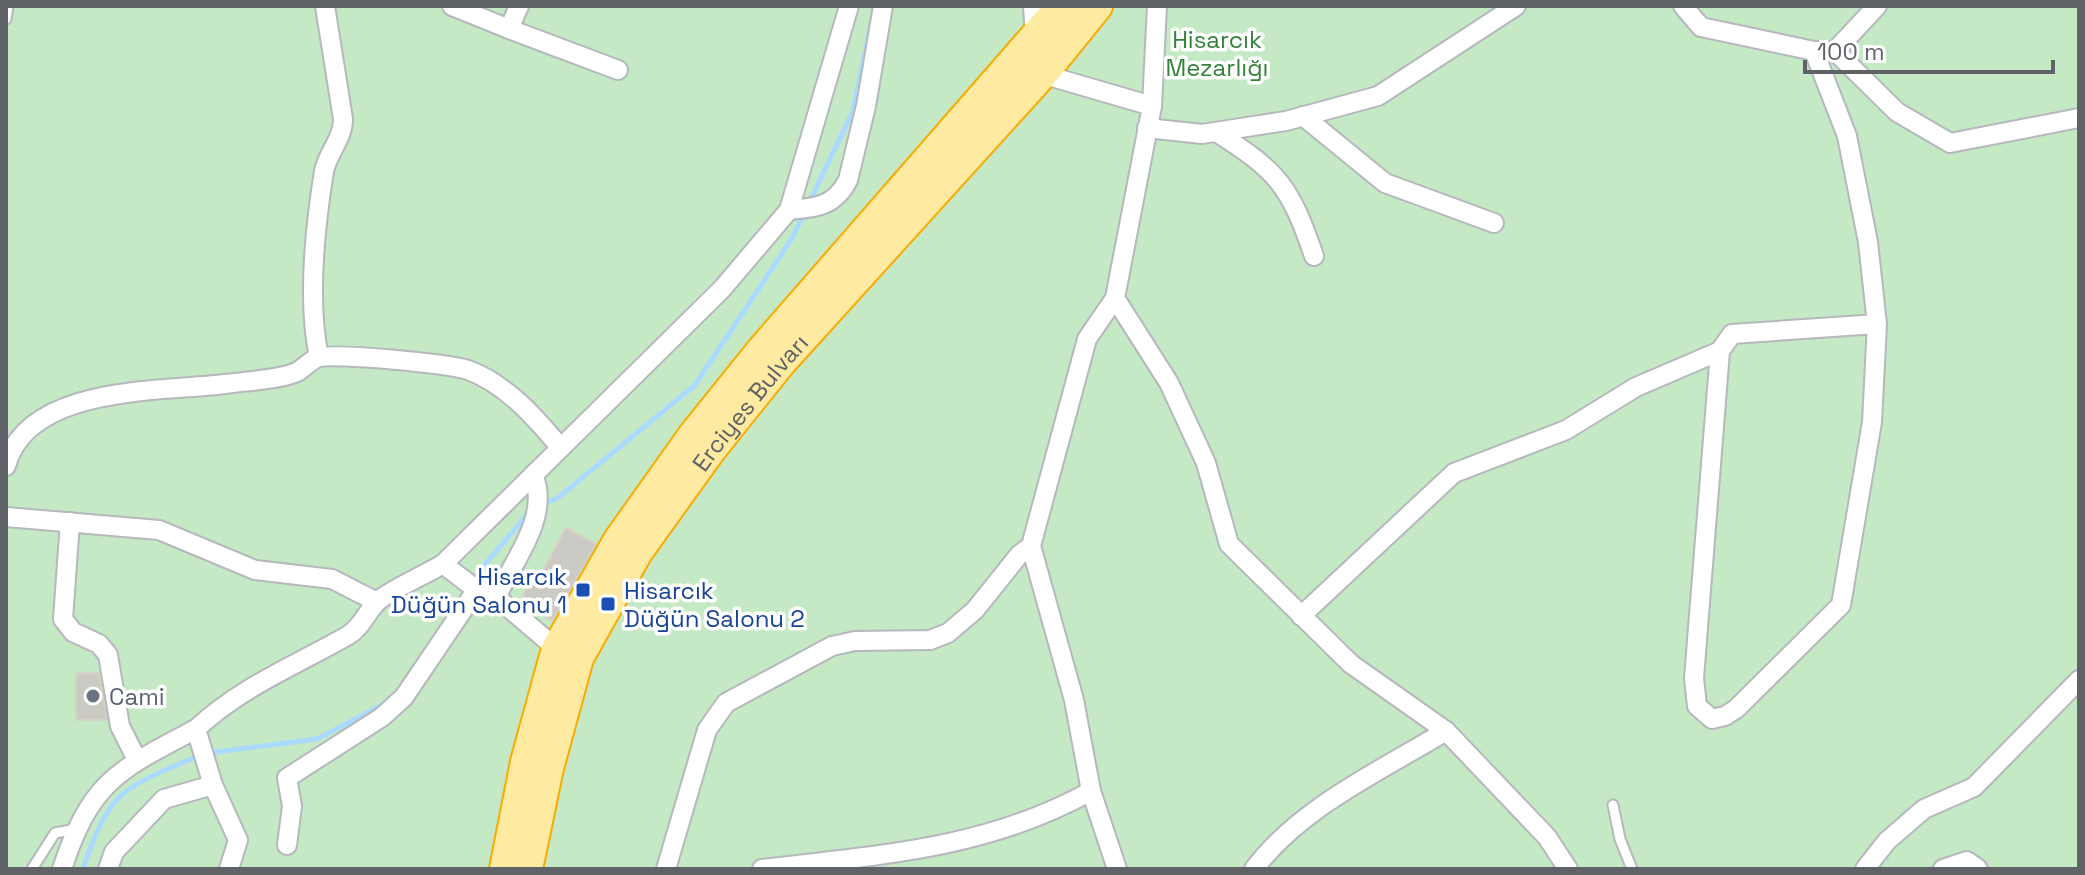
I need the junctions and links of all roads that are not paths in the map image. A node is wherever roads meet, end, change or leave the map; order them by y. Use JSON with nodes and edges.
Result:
{"nodes":[{"id":1,"x":8,"y":6,"type":"edge"},
{"id":2,"x":325,"y":6,"type":"edge"},
{"id":3,"x":452,"y":6,"type":"edge"},
{"id":4,"x":519,"y":6,"type":"edge"},
{"id":5,"x":849,"y":6,"type":"edge"},
{"id":6,"x":883,"y":6,"type":"edge"},
{"id":7,"x":1033,"y":6,"type":"edge"},
{"id":8,"x":1062,"y":6,"type":"edge"},
{"id":9,"x":1097,"y":6,"type":"edge"},
{"id":10,"x":1157,"y":6,"type":"edge"},
{"id":11,"x":1516,"y":6,"type":"edge"},
{"id":12,"x":1683,"y":6,"type":"edge"},
{"id":13,"x":1877,"y":6,"type":"edge"},
{"id":14,"x":1488,"y":14,"type":"edge"},
{"id":15,"x":6,"y":19,"type":"edge"},
{"id":16,"x":509,"y":29,"type":"junction"},
{"id":17,"x":1035,"y":38,"type":"junction"},
{"id":18,"x":1814,"y":51,"type":"junction"},
{"id":19,"x":1835,"y":51,"type":"junction"},
{"id":20,"x":618,"y":70,"type":"dead end"},
{"id":21,"x":1042,"y":74,"type":"junction"},
{"id":22,"x":1152,"y":106,"type":"junction"},
{"id":23,"x":1303,"y":116,"type":"junction"},
{"id":24,"x":2079,"y":118,"type":"edge"},
{"id":25,"x":1147,"y":128,"type":"junction"},
{"id":26,"x":1216,"y":132,"type":"junction"},
{"id":27,"x":801,"y":209,"type":"junction"},
{"id":28,"x":1494,"y":223,"type":"dead end"},
{"id":29,"x":1314,"y":256,"type":"dead end"},
{"id":30,"x":1115,"y":298,"type":"junction"},
{"id":31,"x":1877,"y":324,"type":"junction"},
{"id":32,"x":1720,"y":351,"type":"junction"},
{"id":33,"x":319,"y":357,"type":"junction"},
{"id":34,"x":560,"y":447,"type":"junction"},
{"id":35,"x":6,"y":466,"type":"edge"},
{"id":36,"x":533,"y":475,"type":"junction"},
{"id":37,"x":6,"y":517,"type":"edge"},
{"id":38,"x":70,"y":522,"type":"junction"},
{"id":39,"x":1031,"y":546,"type":"junction"},
{"id":40,"x":449,"y":569,"type":"junction"},
{"id":41,"x":475,"y":588,"type":"junction"},
{"id":42,"x":496,"y":597,"type":"junction"},
{"id":43,"x":377,"y":602,"type":"junction"},
{"id":44,"x":1301,"y":616,"type":"junction"},
{"id":45,"x":557,"y":649,"type":"junction"},
{"id":46,"x":2079,"y":680,"type":"edge"},
{"id":47,"x":1446,"y":731,"type":"junction"},
{"id":48,"x":201,"y":744,"type":"junction"},
{"id":49,"x":137,"y":760,"type":"junction"},
{"id":50,"x":213,"y":785,"type":"junction"},
{"id":51,"x":1091,"y":791,"type":"junction"},
{"id":52,"x":1613,"y":805,"type":"dead end"},
{"id":53,"x":76,"y":829,"type":"junction"},
{"id":54,"x":287,"y":845,"type":"dead end"},
{"id":55,"x":32,"y":869,"type":"edge"},
{"id":56,"x":62,"y":869,"type":"edge"},
{"id":57,"x":108,"y":869,"type":"edge"},
{"id":58,"x":229,"y":869,"type":"edge"},
{"id":59,"x":505,"y":869,"type":"edge"},
{"id":60,"x":527,"y":869,"type":"edge"},
{"id":61,"x":666,"y":869,"type":"edge"},
{"id":62,"x":762,"y":869,"type":"edge"},
{"id":63,"x":1117,"y":869,"type":"edge"},
{"id":64,"x":1254,"y":869,"type":"edge"},
{"id":65,"x":1568,"y":869,"type":"edge"},
{"id":66,"x":1632,"y":869,"type":"edge"},
{"id":67,"x":1865,"y":869,"type":"edge"},
{"id":68,"x":1943,"y":869,"type":"edge"},
{"id":69,"x":1978,"y":869,"type":"edge"}],
"edges":[{"from":1,"to":15,"type":"lane"},
{"from":2,"to":33,"type":"street"},
{"from":3,"to":16,"type":"street"},
{"from":4,"to":16,"type":"street"},
{"from":5,"to":27,"type":"street"},
{"from":6,"to":27,"type":"street"},
{"from":7,"to":17,"type":"street"},
{"from":8,"to":17,"type":"highway","name":"Erciyes Bulvarı"},
{"from":9,"to":21,"type":"highway","name":"Erciyes Bulvarı"},
{"from":10,"to":22,"type":"street"},
{"from":11,"to":14,"type":"street"},
{"from":12,"to":18,"type":"street"},
{"from":13,"to":19,"type":"street"},
{"from":14,"to":23,"type":"street"},
{"from":16,"to":20,"type":"street"},
{"from":17,"to":45,"type":"highway","name":"Erciyes Bulvarı"},
{"from":18,"to":19,"type":"street"},
{"from":18,"to":31,"type":"street"},
{"from":19,"to":24,"type":"street"},
{"from":21,"to":22,"type":"street"},
{"from":21,"to":60,"type":"highway","name":"Erciyes Bulvarı"},
{"from":22,"to":25,"type":"street"},
{"from":23,"to":26,"type":"street"},
{"from":23,"to":28,"type":"street"},
{"from":25,"to":26,"type":"street"},
{"from":25,"to":30,"type":"street"},
{"from":26,"to":29,"type":"street"},
{"from":27,"to":34,"type":"street"},
{"from":30,"to":39,"type":"street"},
{"from":30,"to":44,"type":"street"},
{"from":31,"to":32,"type":"street"},
{"from":31,"to":32,"type":"street"},
{"from":32,"to":44,"type":"street"},
{"from":33,"to":34,"type":"street"},
{"from":33,"to":35,"type":"street"},
{"from":34,"to":36,"type":"street"},
{"from":36,"to":40,"type":"street"},
{"from":36,"to":42,"type":"street"},
{"from":37,"to":38,"type":"street"},
{"from":38,"to":43,"type":"street"},
{"from":38,"to":49,"type":"street"},
{"from":39,"to":51,"type":"street"},
{"from":39,"to":61,"type":"street"},
{"from":40,"to":41,"type":"street"},
{"from":40,"to":43,"type":"street"},
{"from":41,"to":42,"type":"street"},
{"from":41,"to":54,"type":"street"},
{"from":42,"to":45,"type":"street"},
{"from":43,"to":48,"type":"street"},
{"from":44,"to":47,"type":"street"},
{"from":45,"to":59,"type":"highway","name":"Erciyes Bulvarı"},
{"from":46,"to":67,"type":"street"},
{"from":47,"to":64,"type":"street"},
{"from":47,"to":65,"type":"street"},
{"from":48,"to":49,"type":"street"},
{"from":48,"to":50,"type":"street"},
{"from":49,"to":53,"type":"street"},
{"from":50,"to":57,"type":"street"},
{"from":50,"to":58,"type":"street"},
{"from":51,"to":62,"type":"street"},
{"from":51,"to":63,"type":"street"},
{"from":52,"to":66,"type":"lane"},
{"from":53,"to":55,"type":"lane"},
{"from":53,"to":56,"type":"street"},
{"from":68,"to":69,"type":"street"}]}
